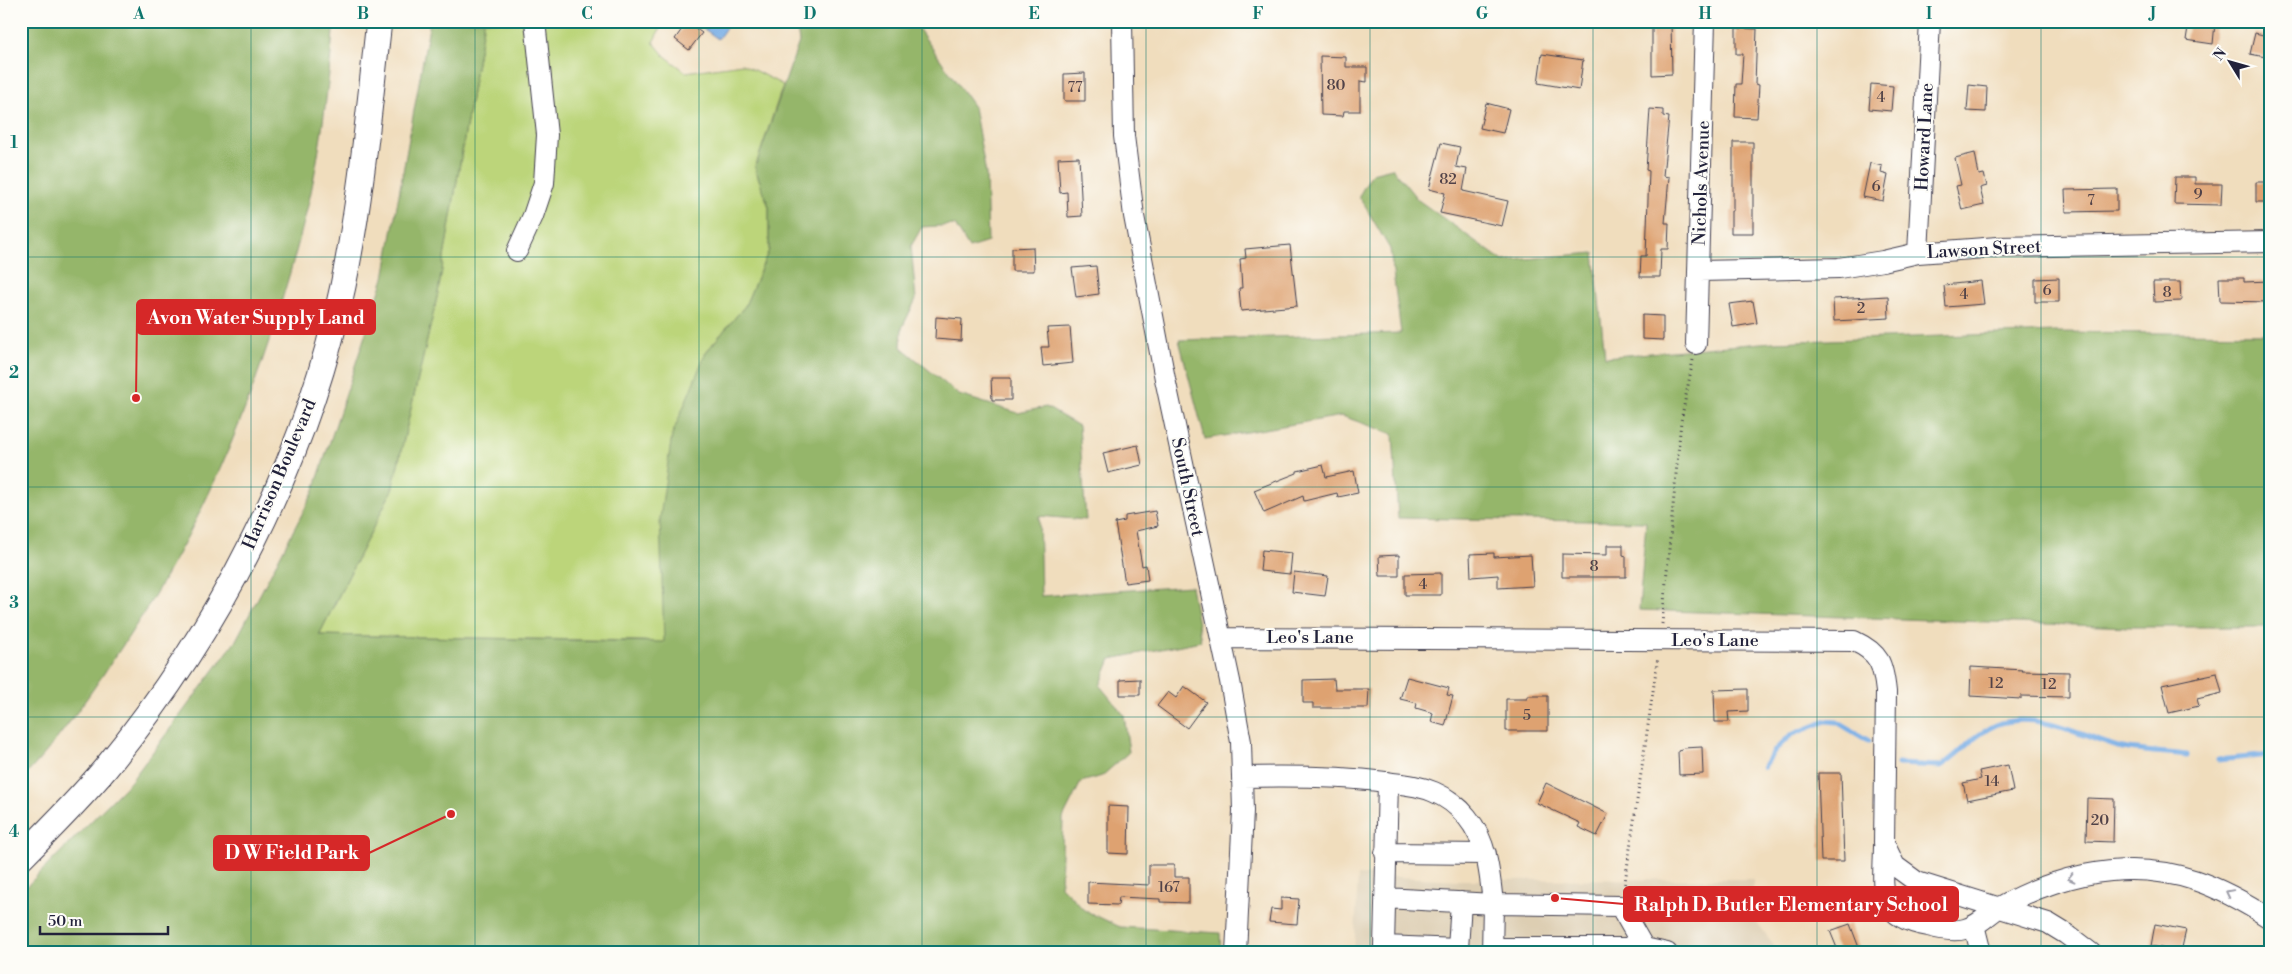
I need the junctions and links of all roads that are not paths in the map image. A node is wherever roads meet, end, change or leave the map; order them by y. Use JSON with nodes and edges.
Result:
{"nodes":[{"id":1,"x":379,"y":21,"type":"edge"},
{"id":2,"x":535,"y":21,"type":"edge"},
{"id":3,"x":1122,"y":21,"type":"edge"},
{"id":4,"x":1705,"y":21,"type":"edge"},
{"id":5,"x":1930,"y":21,"type":"edge"},
{"id":6,"x":2271,"y":242,"type":"edge"},
{"id":7,"x":517,"y":251,"type":"dead end"},
{"id":8,"x":1918,"y":253,"type":"junction"},
{"id":9,"x":1699,"y":271,"type":"junction"},
{"id":10,"x":1696,"y":344,"type":"dead end"},
{"id":11,"x":1221,"y":638,"type":"junction"},
{"id":12,"x":1243,"y":777,"type":"junction"},
{"id":13,"x":1388,"y":782,"type":"junction"},
{"id":14,"x":1884,"y":842,"type":"junction"},
{"id":15,"x":1385,"y":853,"type":"junction"},
{"id":16,"x":1486,"y":854,"type":"junction"},
{"id":17,"x":21,"y":858,"type":"edge"},
{"id":18,"x":1385,"y":898,"type":"junction"},
{"id":19,"x":1461,"y":902,"type":"junction"},
{"id":20,"x":1493,"y":904,"type":"junction"},
{"id":21,"x":2000,"y":907,"type":"junction"},
{"id":22,"x":2271,"y":919,"type":"edge"},
{"id":23,"x":1974,"y":925,"type":"junction"},
{"id":24,"x":1644,"y":948,"type":"junction"},
{"id":25,"x":1493,"y":950,"type":"edge"},
{"id":26,"x":1236,"y":953,"type":"edge"},
{"id":27,"x":1667,"y":953,"type":"edge"},
{"id":28,"x":1981,"y":953,"type":"edge"},
{"id":29,"x":2091,"y":953,"type":"edge"}],
"edges":[{"from":1,"to":17,"type":"main road","name":"Harrison Boulevard"},
{"from":2,"to":7,"type":"street"},
{"from":3,"to":11,"type":"street","name":"South Street"},
{"from":4,"to":9,"type":"street","name":"Nichols Avenue"},
{"from":5,"to":8,"type":"street","name":"Howard Lane"},
{"from":6,"to":8,"type":"street","name":"Lawson Street"},
{"from":8,"to":9,"type":"street","name":"Lawson Street"},
{"from":9,"to":10,"type":"street","name":"Nichols Avenue"},
{"from":11,"to":12,"type":"street","name":"South Street"},
{"from":11,"to":14,"type":"street","name":"Leo's Lane"},
{"from":12,"to":13,"type":"street"},
{"from":12,"to":26,"type":"street","name":"South Street"},
{"from":13,"to":15,"type":"street"},
{"from":13,"to":16,"type":"street"},
{"from":14,"to":21,"type":"street","name":"Leo's Lane"},
{"from":14,"to":23,"type":"street"},
{"from":15,"to":16,"type":"street"},
{"from":15,"to":18,"type":"street"},
{"from":16,"to":20,"type":"street"},
{"from":18,"to":19,"type":"street"},
{"from":18,"to":19,"type":"street"},
{"from":19,"to":20,"type":"street"},
{"from":20,"to":24,"type":"street"},
{"from":20,"to":25,"type":"street"},
{"from":22,"to":21,"type":"street","one_way":true},
{"from":21,"to":23,"type":"street"},
{"from":21,"to":29,"type":"street","name":"Leo's Lane"},
{"from":23,"to":28,"type":"street"},
{"from":24,"to":25,"type":"street"},
{"from":24,"to":27,"type":"street"}]}
